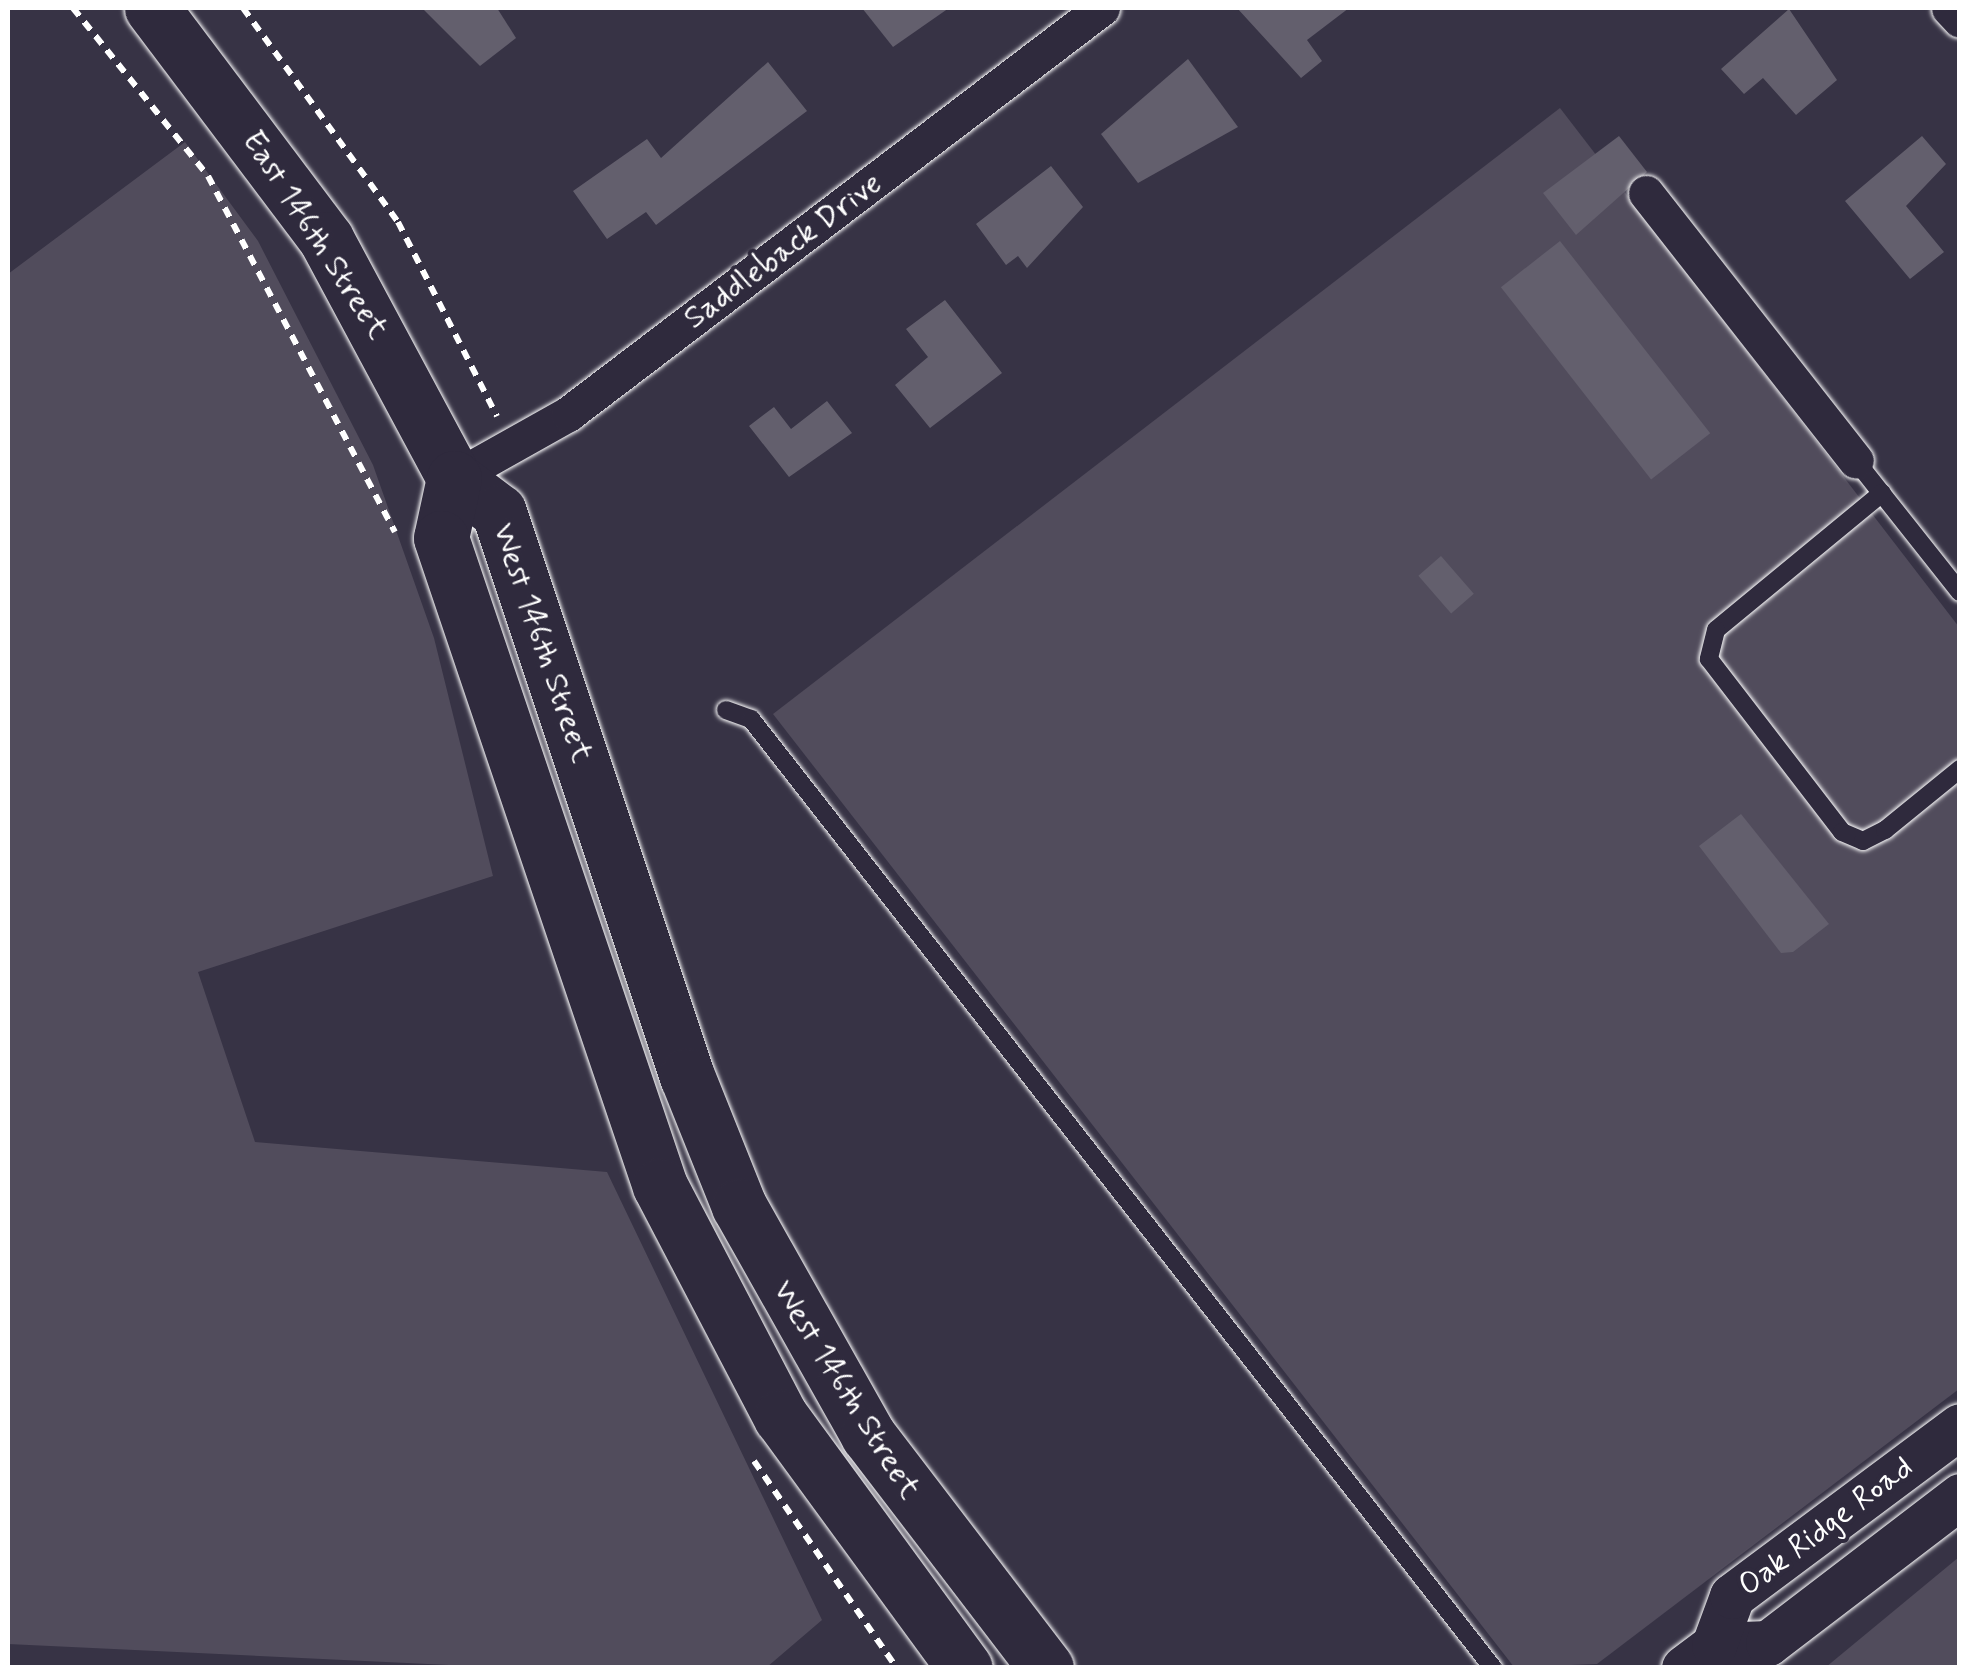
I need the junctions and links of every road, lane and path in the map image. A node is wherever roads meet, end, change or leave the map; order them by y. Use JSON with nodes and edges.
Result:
{"nodes":[{"id":1,"x":152,"y":8,"type":"edge"},
{"id":2,"x":242,"y":8,"type":"edge"},
{"id":3,"x":1102,"y":8,"type":"edge"},
{"id":4,"x":1949,"y":8,"type":"edge"},
{"id":5,"x":1960,"y":20,"type":"edge"},
{"id":6,"x":1646,"y":193,"type":"dead end"},
{"id":7,"x":496,"y":414,"type":"dead end"},
{"id":8,"x":1856,"y":461,"type":"joint"},
{"id":9,"x":454,"y":478,"type":"junction"},
{"id":10,"x":1882,"y":493,"type":"junction"},
{"id":11,"x":1960,"y":592,"type":"edge"},
{"id":12,"x":726,"y":710,"type":"dead end"},
{"id":13,"x":1960,"y":770,"type":"edge"},
{"id":14,"x":1960,"y":1426,"type":"edge"},
{"id":15,"x":1960,"y":1496,"type":"edge"},
{"id":16,"x":1699,"y":1656,"type":"edge"},
{"id":17,"x":964,"y":1668,"type":"edge"},
{"id":18,"x":1046,"y":1668,"type":"edge"},
{"id":19,"x":1493,"y":1668,"type":"edge"}],
"edges":[{"from":1,"to":9,"type":"main road","name":"East 146th Street"},
{"from":2,"to":7,"type":"path"},
{"from":3,"to":9,"type":"street","name":"Saddleback Drive"},
{"from":4,"to":5,"type":"street"},
{"from":6,"to":8,"type":"street"},
{"from":8,"to":10,"type":"lane"},
{"from":9,"to":17,"type":"main road","name":"West 146th Street"},
{"from":9,"to":18,"type":"main road","name":"West 146th Street"},
{"from":10,"to":11,"type":"lane"},
{"from":10,"to":13,"type":"lane"},
{"from":12,"to":19,"type":"lane"},
{"from":14,"to":16,"type":"street","name":"Oak Ridge Road"},
{"from":15,"to":16,"type":"street","name":"Oak Ridge Road"}]}
